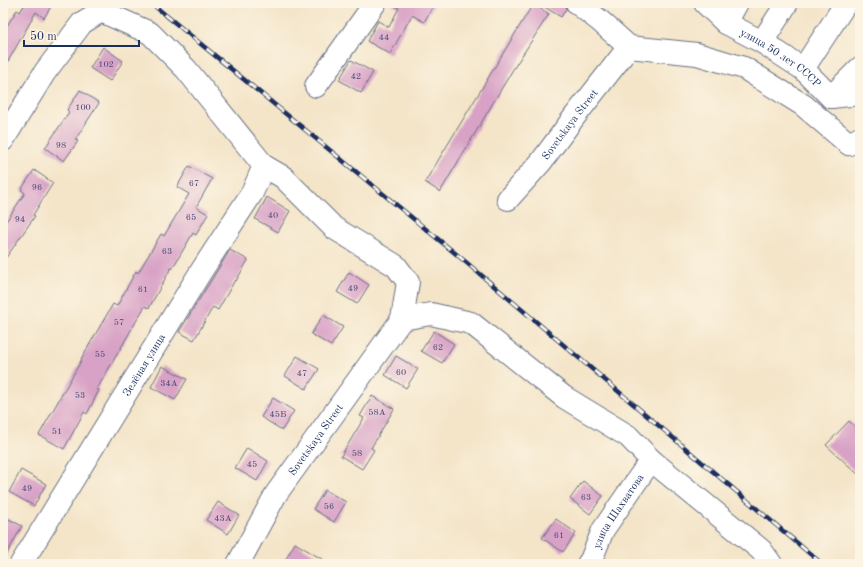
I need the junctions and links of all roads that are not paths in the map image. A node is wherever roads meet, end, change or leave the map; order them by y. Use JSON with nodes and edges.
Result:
{"nodes":[{"id":1,"x":375,"y":3,"type":"edge"},
{"id":2,"x":577,"y":3,"type":"edge"},
{"id":3,"x":705,"y":3,"type":"edge"},
{"id":4,"x":737,"y":3,"type":"edge"},
{"id":5,"x":787,"y":3,"type":"edge"},
{"id":6,"x":846,"y":3,"type":"edge"},
{"id":7,"x":726,"y":23,"type":"junction"},
{"id":8,"x":762,"y":42,"type":"junction"},
{"id":9,"x":629,"y":47,"type":"junction"},
{"id":10,"x":860,"y":68,"type":"edge"},
{"id":11,"x":803,"y":69,"type":"junction"},
{"id":12,"x":316,"y":86,"type":"dead end"},
{"id":13,"x":860,"y":94,"type":"edge"},
{"id":14,"x":831,"y":97,"type":"junction"},
{"id":15,"x":860,"y":138,"type":"edge"},
{"id":16,"x":3,"y":140,"type":"edge"},
{"id":17,"x":264,"y":166,"type":"junction"},
{"id":18,"x":508,"y":200,"type":"dead end"},
{"id":19,"x":402,"y":320,"type":"junction"},
{"id":20,"x":651,"y":460,"type":"junction"},
{"id":21,"x":21,"y":564,"type":"edge"},
{"id":22,"x":238,"y":564,"type":"edge"},
{"id":23,"x":588,"y":564,"type":"edge"},
{"id":24,"x":770,"y":564,"type":"edge"}],
"edges":[{"from":1,"to":12,"type":"street"},
{"from":2,"to":9,"type":"street"},
{"from":3,"to":7,"type":"street","name":"улица 50 лет СССР"},
{"from":4,"to":7,"type":"street"},
{"from":5,"to":8,"type":"street"},
{"from":6,"to":11,"type":"street"},
{"from":7,"to":8,"type":"street","name":"улица 50 лет СССР"},
{"from":8,"to":11,"type":"street","name":"улица 50 лет СССР"},
{"from":9,"to":15,"type":"street"},
{"from":9,"to":18,"type":"street","name":"Sovetskaya Street"},
{"from":10,"to":14,"type":"street"},
{"from":11,"to":14,"type":"street","name":"улица 50 лет СССР"},
{"from":13,"to":14,"type":"street","name":"улица 50 лет СССР"},
{"from":16,"to":17,"type":"street"},
{"from":17,"to":19,"type":"street"},
{"from":17,"to":21,"type":"street","name":"Зелёная улица"},
{"from":19,"to":20,"type":"street"},
{"from":19,"to":22,"type":"street","name":"Sovetskaya Street"},
{"from":20,"to":23,"type":"street","name":"улица Шахватова"},
{"from":20,"to":24,"type":"street"}]}
